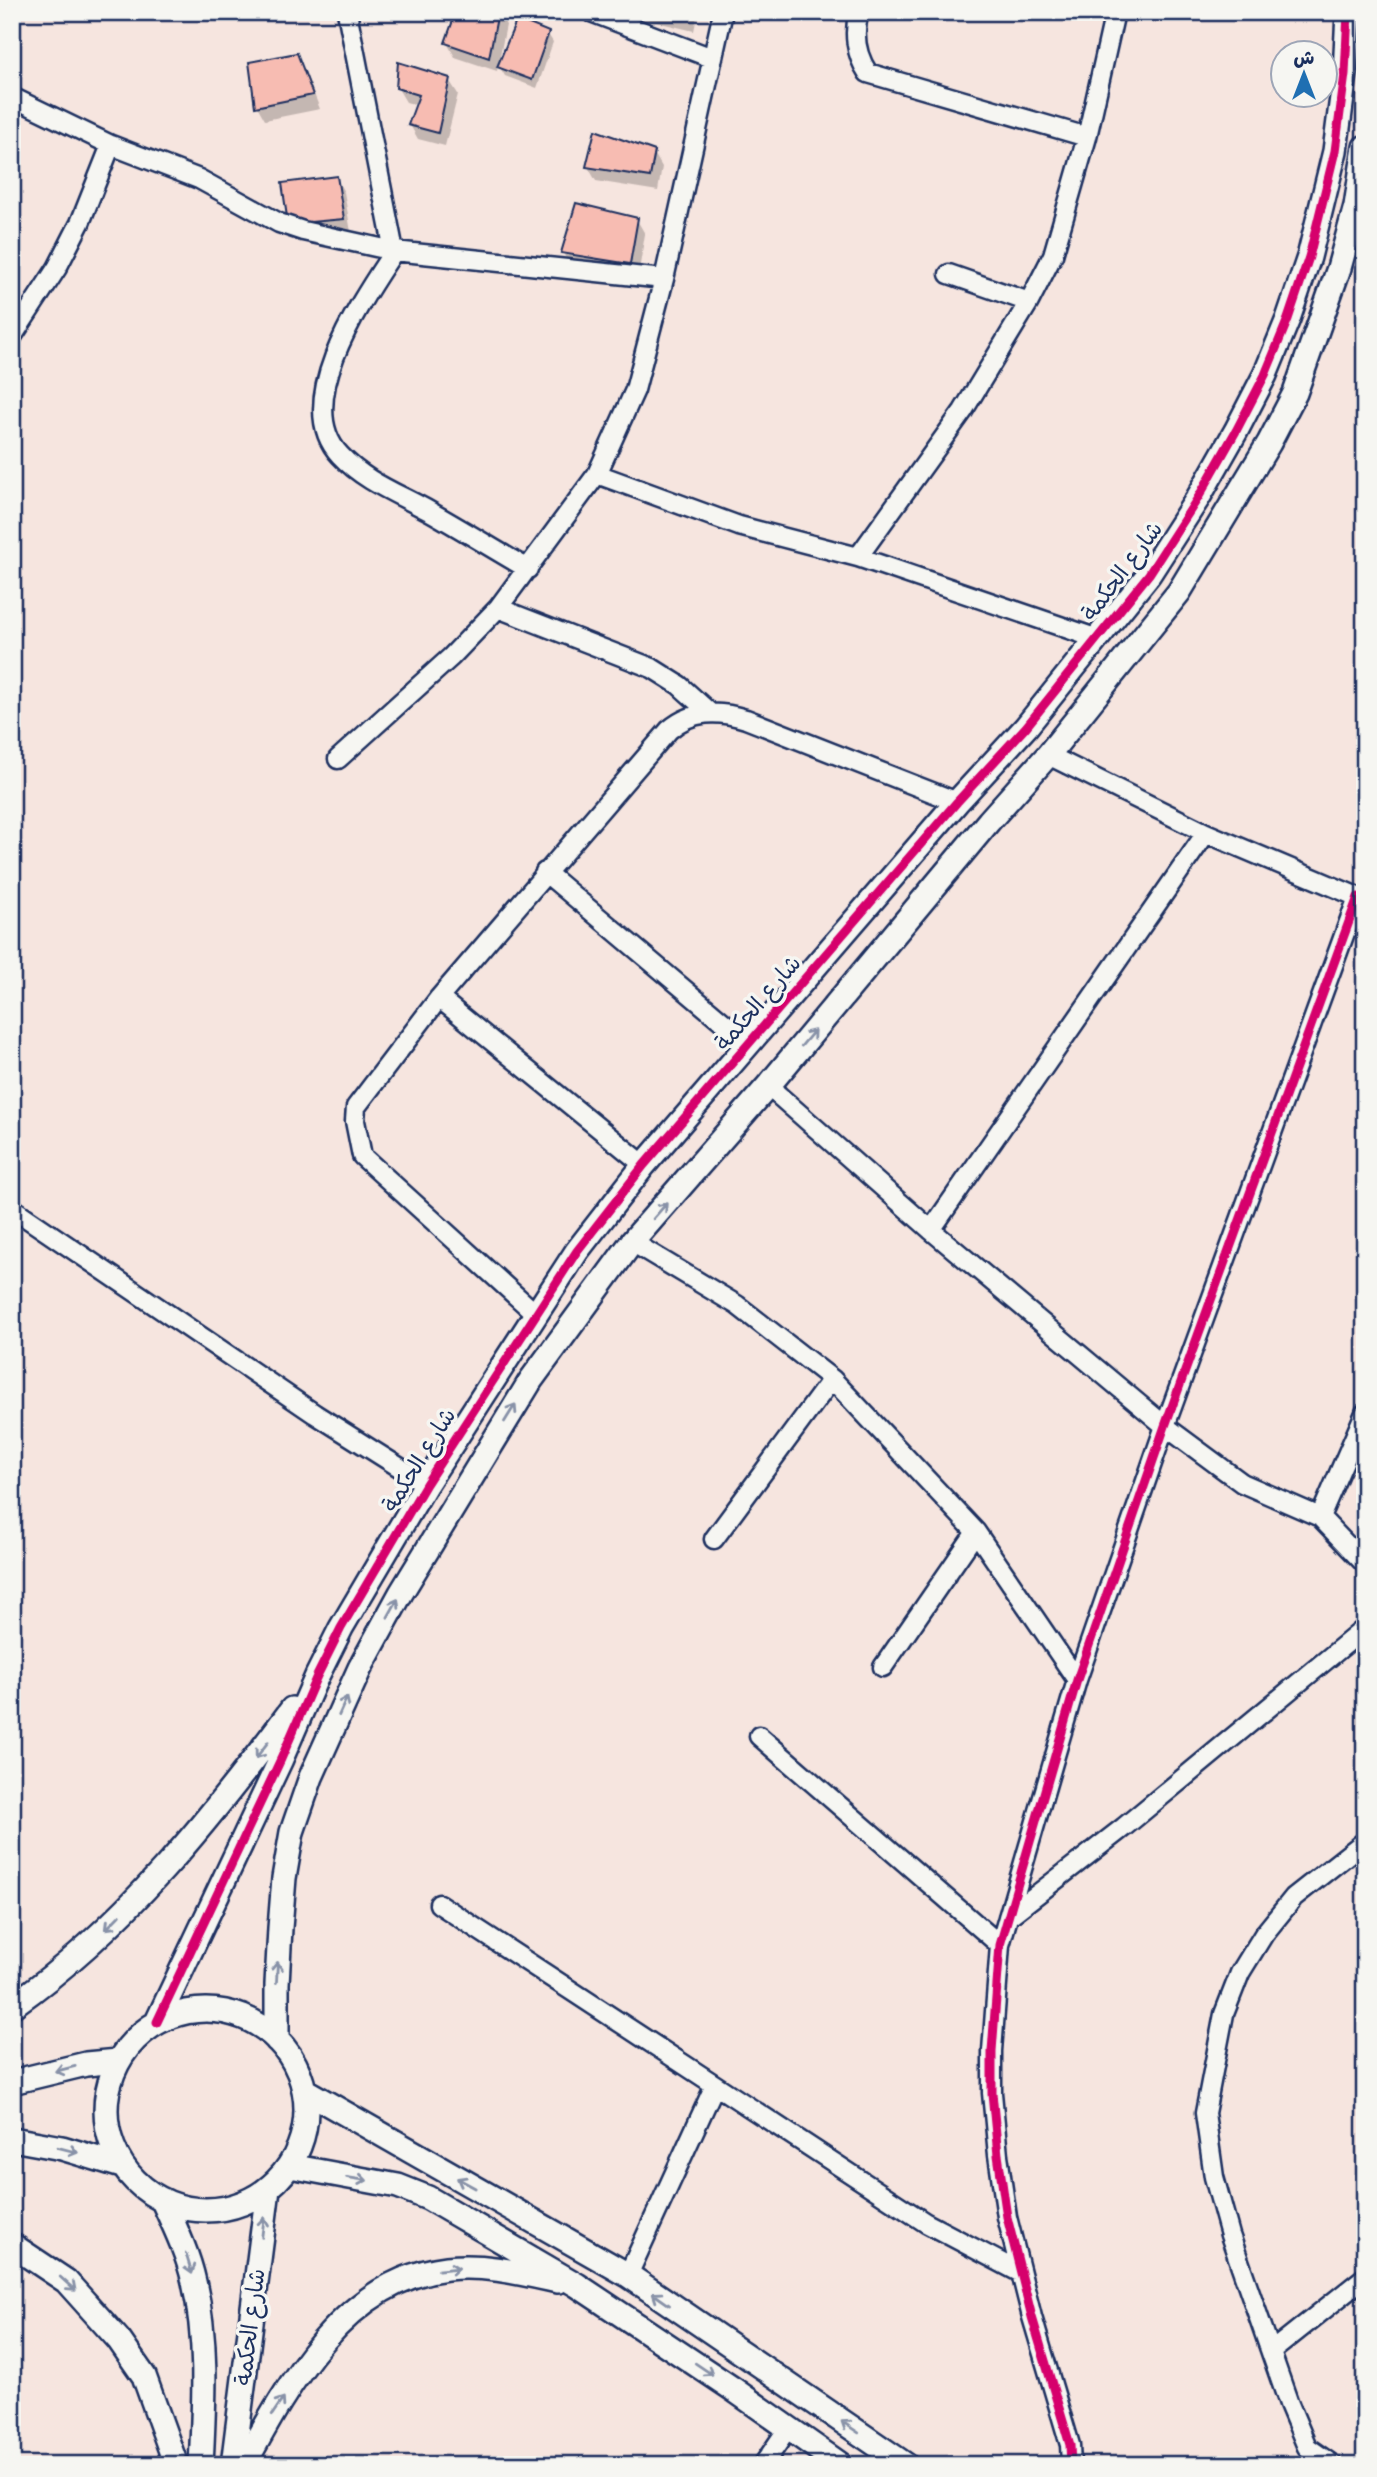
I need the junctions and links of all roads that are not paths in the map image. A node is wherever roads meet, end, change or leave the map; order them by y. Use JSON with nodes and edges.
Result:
{"nodes":[{"id":1,"x":348,"y":12,"type":"edge"},
{"id":2,"x":592,"y":12,"type":"edge"},
{"id":3,"x":723,"y":12,"type":"edge"},
{"id":4,"x":859,"y":12,"type":"edge"},
{"id":5,"x":1115,"y":12,"type":"edge"},
{"id":6,"x":1348,"y":12,"type":"edge"},
{"id":7,"x":712,"y":58,"type":"junction"},
{"id":8,"x":12,"y":97,"type":"edge"},
{"id":9,"x":1087,"y":136,"type":"junction"},
{"id":10,"x":111,"y":145,"type":"junction"},
{"id":11,"x":1364,"y":156,"type":"edge"},
{"id":12,"x":394,"y":251,"type":"junction"},
{"id":13,"x":948,"y":274,"type":"dead end"},
{"id":14,"x":664,"y":279,"type":"junction"},
{"id":15,"x":1029,"y":302,"type":"junction"},
{"id":16,"x":12,"y":337,"type":"edge"},
{"id":17,"x":597,"y":474,"type":"junction"},
{"id":18,"x":858,"y":557,"type":"junction"},
{"id":19,"x":528,"y":569,"type":"junction"},
{"id":20,"x":498,"y":608,"type":"junction"},
{"id":21,"x":1095,"y":638,"type":"junction"},
{"id":22,"x":710,"y":713,"type":"junction"},
{"id":23,"x":1048,"y":755,"type":"junction"},
{"id":24,"x":338,"y":759,"type":"dead end"},
{"id":25,"x":957,"y":802,"type":"junction"},
{"id":26,"x":1206,"y":833,"type":"junction"},
{"id":27,"x":545,"y":872,"type":"junction"},
{"id":28,"x":1362,"y":899,"type":"edge"},
{"id":29,"x":439,"y":998,"type":"junction"},
{"id":30,"x":749,"y":1044,"type":"junction"},
{"id":31,"x":768,"y":1086,"type":"junction"},
{"id":32,"x":644,"y":1165,"type":"junction"},
{"id":33,"x":12,"y":1208,"type":"edge"},
{"id":34,"x":931,"y":1230,"type":"junction"},
{"id":35,"x":632,"y":1242,"type":"junction"},
{"id":36,"x":537,"y":1314,"type":"junction"},
{"id":37,"x":832,"y":1379,"type":"junction"},
{"id":38,"x":1365,"y":1413,"type":"edge"},
{"id":39,"x":1165,"y":1426,"type":"junction"},
{"id":40,"x":426,"y":1483,"type":"junction"},
{"id":41,"x":1320,"y":1517,"type":"junction"},
{"id":42,"x":976,"y":1532,"type":"junction"},
{"id":43,"x":714,"y":1539,"type":"dead end"},
{"id":44,"x":1365,"y":1564,"type":"edge"},
{"id":45,"x":1365,"y":1628,"type":"edge"},
{"id":46,"x":883,"y":1667,"type":"dead end"},
{"id":47,"x":317,"y":1675,"type":"junction"},
{"id":48,"x":1077,"y":1680,"type":"junction"},
{"id":49,"x":759,"y":1736,"type":"dead end"},
{"id":50,"x":1365,"y":1841,"type":"edge"},
{"id":51,"x":439,"y":1904,"type":"dead end"},
{"id":52,"x":1008,"y":1917,"type":"junction"},
{"id":53,"x":1000,"y":1945,"type":"junction"},
{"id":54,"x":12,"y":2006,"type":"edge"},
{"id":55,"x":157,"y":2022,"type":"junction"},
{"id":56,"x":278,"y":2040,"type":"junction"},
{"id":57,"x":118,"y":2061,"type":"junction"},
{"id":58,"x":12,"y":2082,"type":"edge"},
{"id":59,"x":715,"y":2085,"type":"junction"},
{"id":60,"x":304,"y":2090,"type":"junction"},
{"id":61,"x":12,"y":2139,"type":"edge"},
{"id":62,"x":122,"y":2166,"type":"junction"},
{"id":63,"x":290,"y":2166,"type":"junction"},
{"id":64,"x":268,"y":2189,"type":"junction"},
{"id":65,"x":163,"y":2201,"type":"junction"},
{"id":66,"x":12,"y":2245,"type":"edge"},
{"id":67,"x":1021,"y":2273,"type":"junction"},
{"id":68,"x":628,"y":2275,"type":"junction"},
{"id":69,"x":1365,"y":2277,"type":"edge"},
{"id":70,"x":577,"y":2285,"type":"junction"},
{"id":71,"x":1272,"y":2351,"type":"junction"},
{"id":72,"x":789,"y":2427,"type":"junction"},
{"id":73,"x":176,"y":2465,"type":"edge"},
{"id":74,"x":201,"y":2465,"type":"edge"},
{"id":75,"x":233,"y":2465,"type":"edge"},
{"id":76,"x":244,"y":2465,"type":"edge"},
{"id":77,"x":763,"y":2465,"type":"edge"},
{"id":78,"x":841,"y":2465,"type":"edge"},
{"id":79,"x":906,"y":2465,"type":"edge"},
{"id":80,"x":1071,"y":2465,"type":"edge"},
{"id":81,"x":1333,"y":2465,"type":"edge"}],
"edges":[{"from":1,"to":12,"type":"street"},
{"from":2,"to":7,"type":"street"},
{"from":3,"to":7,"type":"street"},
{"from":4,"to":9,"type":"street"},
{"from":5,"to":9,"type":"street"},
{"from":6,"to":21,"type":"street","name":"شارع الحكمة"},
{"from":7,"to":14,"type":"street"},
{"from":8,"to":10,"type":"street"},
{"from":9,"to":15,"type":"street"},
{"from":10,"to":12,"type":"street"},
{"from":10,"to":16,"type":"street"},
{"from":11,"to":23,"type":"street"},
{"from":12,"to":14,"type":"street"},
{"from":12,"to":19,"type":"street"},
{"from":13,"to":15,"type":"street"},
{"from":14,"to":17,"type":"street"},
{"from":15,"to":18,"type":"street"},
{"from":17,"to":18,"type":"street"},
{"from":17,"to":19,"type":"street"},
{"from":18,"to":21,"type":"street"},
{"from":19,"to":20,"type":"street"},
{"from":20,"to":22,"type":"street"},
{"from":20,"to":24,"type":"street"},
{"from":21,"to":25,"type":"street","name":"شارع الحكمة"},
{"from":22,"to":25,"type":"street"},
{"from":22,"to":27,"type":"street"},
{"from":23,"to":26,"type":"street"},
{"from":31,"to":23,"type":"street","one_way":true},
{"from":25,"to":30,"type":"street","name":"شارع الحكمة"},
{"from":26,"to":28,"type":"street"},
{"from":26,"to":34,"type":"street"},
{"from":27,"to":29,"type":"street"},
{"from":27,"to":30,"type":"street"},
{"from":28,"to":39,"type":"street"},
{"from":29,"to":32,"type":"street"},
{"from":29,"to":36,"type":"street"},
{"from":30,"to":32,"type":"street","name":"شارع الحكمة"},
{"from":31,"to":34,"type":"street"},
{"from":35,"to":31,"type":"street","one_way":true},
{"from":32,"to":36,"type":"street","name":"شارع الحكمة"},
{"from":33,"to":40,"type":"street"},
{"from":34,"to":39,"type":"street"},
{"from":35,"to":37,"type":"street"},
{"from":56,"to":35,"type":"street","one_way":true},
{"from":36,"to":40,"type":"street","name":"شارع الحكمة"},
{"from":37,"to":42,"type":"street"},
{"from":37,"to":43,"type":"street"},
{"from":38,"to":41,"type":"street"},
{"from":39,"to":41,"type":"street"},
{"from":39,"to":48,"type":"street"},
{"from":40,"to":47,"type":"street","name":"شارع الحكمة"},
{"from":41,"to":44,"type":"street"},
{"from":42,"to":46,"type":"street"},
{"from":42,"to":48,"type":"street"},
{"from":45,"to":52,"type":"street"},
{"from":47,"to":54,"type":"street","one_way":true},
{"from":47,"to":55,"type":"street","name":"شارع الحكمة"},
{"from":48,"to":52,"type":"street"},
{"from":49,"to":53,"type":"street"},
{"from":50,"to":71,"type":"street"},
{"from":51,"to":59,"type":"street"},
{"from":52,"to":53,"type":"street"},
{"from":53,"to":67,"type":"street"},
{"from":55,"to":56,"type":"street"},
{"from":55,"to":57,"type":"street"},
{"from":56,"to":60,"type":"street"},
{"from":57,"to":58,"type":"street","one_way":true},
{"from":57,"to":62,"type":"street"},
{"from":59,"to":67,"type":"street"},
{"from":59,"to":68,"type":"street"},
{"from":60,"to":63,"type":"street"},
{"from":68,"to":60,"type":"street","one_way":true},
{"from":61,"to":62,"type":"street","one_way":true},
{"from":62,"to":65,"type":"street"},
{"from":63,"to":64,"type":"street"},
{"from":63,"to":70,"type":"street","one_way":true},
{"from":64,"to":65,"type":"street"},
{"from":75,"to":64,"type":"street","name":"شارع الحكمة","one_way":true},
{"from":65,"to":74,"type":"street","name":"شارع الحكمة","one_way":true},
{"from":66,"to":73,"type":"street","one_way":true},
{"from":67,"to":80,"type":"street"},
{"from":79,"to":68,"type":"street","one_way":true},
{"from":69,"to":71,"type":"street"},
{"from":70,"to":72,"type":"street","one_way":true},
{"from":76,"to":70,"type":"street","one_way":true},
{"from":71,"to":81,"type":"street"},
{"from":72,"to":77,"type":"street"},
{"from":72,"to":78,"type":"street"}]}
